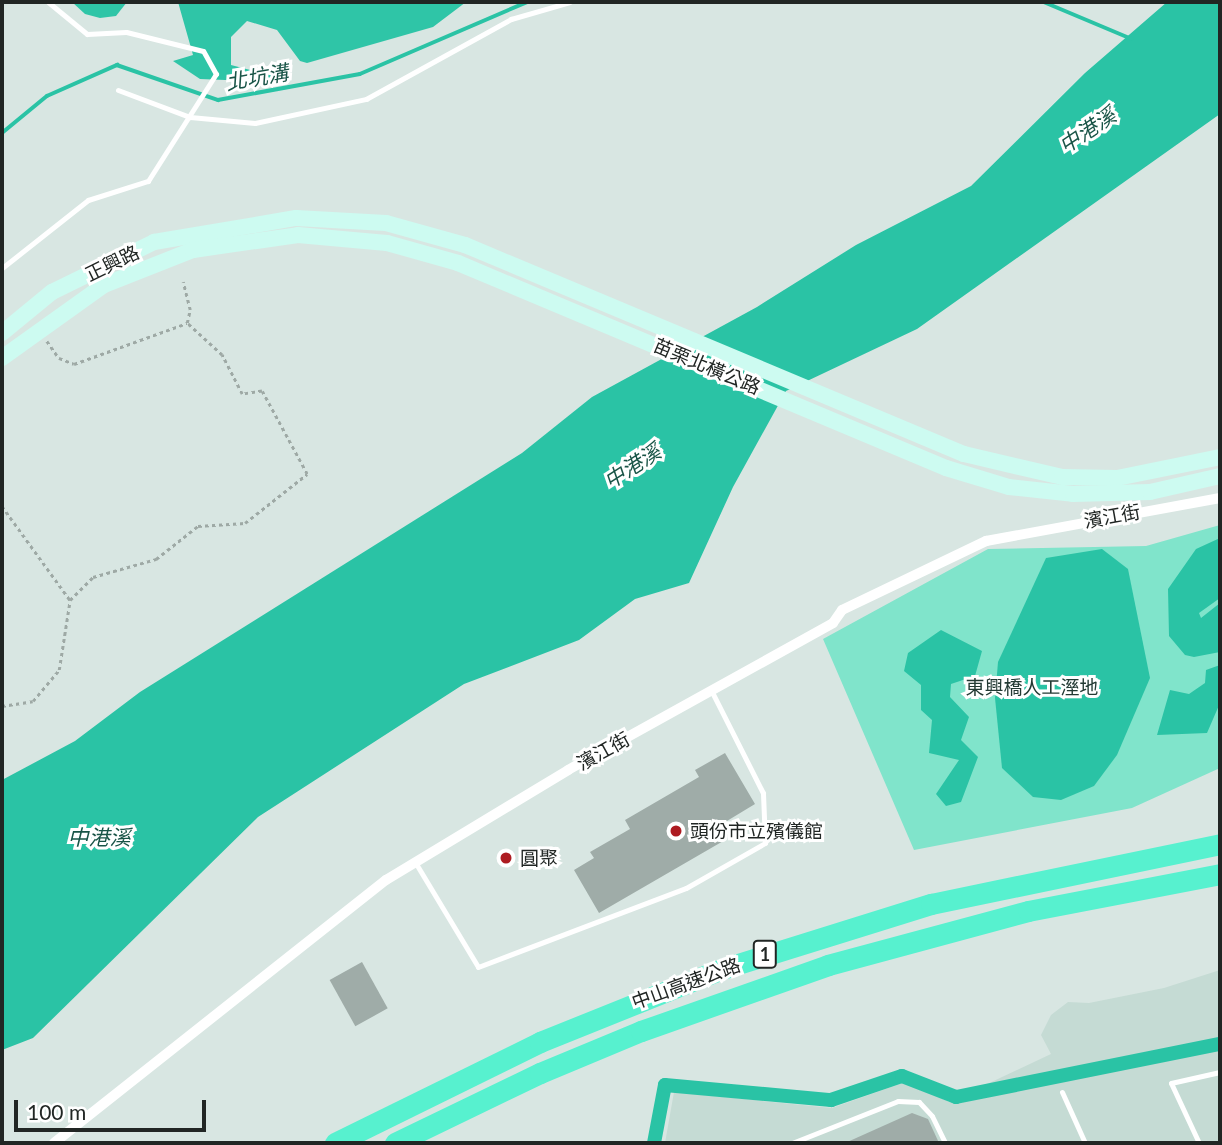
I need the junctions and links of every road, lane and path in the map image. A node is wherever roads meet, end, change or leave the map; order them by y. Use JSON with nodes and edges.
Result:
{"nodes":[{"id":1,"x":48,"y":2,"type":"edge"},
{"id":2,"x":570,"y":2,"type":"edge"},
{"id":3,"x":118,"y":90,"type":"dead end"},
{"id":4,"x":190,"y":117,"type":"junction"},
{"id":5,"x":238,"y":225,"type":"joint"},
{"id":6,"x":193,"y":250,"type":"joint"},
{"id":7,"x":2,"y":268,"type":"edge"},
{"id":8,"x":183,"y":282,"type":"dead end"},
{"id":9,"x":187,"y":323,"type":"junction"},
{"id":10,"x":39,"y":329,"type":"junction"},
{"id":11,"x":2,"y":334,"type":"edge"},
{"id":12,"x":2,"y":358,"type":"edge"},
{"id":13,"x":1220,"y":457,"type":"edge"},
{"id":14,"x":1220,"y":476,"type":"edge"},
{"id":15,"x":1220,"y":498,"type":"edge"},
{"id":16,"x":2,"y":506,"type":"edge"},
{"id":17,"x":70,"y":600,"type":"junction"},
{"id":18,"x":712,"y":692,"type":"junction"},
{"id":19,"x":2,"y":706,"type":"edge"},
{"id":20,"x":1220,"y":844,"type":"edge"},
{"id":21,"x":415,"y":861,"type":"junction"},
{"id":22,"x":1220,"y":874,"type":"edge"},
{"id":23,"x":1220,"y":1072,"type":"edge"},
{"id":24,"x":1062,"y":1092,"type":"dead end"},
{"id":25,"x":54,"y":1143,"type":"edge"},
{"id":26,"x":335,"y":1143,"type":"edge"},
{"id":27,"x":395,"y":1143,"type":"edge"},
{"id":28,"x":792,"y":1143,"type":"edge"},
{"id":29,"x":945,"y":1143,"type":"edge"},
{"id":30,"x":1085,"y":1143,"type":"edge"},
{"id":31,"x":1199,"y":1143,"type":"edge"}],
"edges":[{"from":1,"to":4,"type":"lane"},
{"from":2,"to":4,"type":"lane"},
{"from":3,"to":4,"type":"lane"},
{"from":4,"to":7,"type":"lane"},
{"from":5,"to":11,"type":"main road","name":"正興路"},
{"from":5,"to":13,"type":"main road","name":"苗栗北橫公路"},
{"from":6,"to":10,"type":"main road","name":"正興路"},
{"from":6,"to":14,"type":"main road","name":"苗栗北橫公路"},
{"from":8,"to":9,"type":"path"},
{"from":9,"to":10,"type":"path"},
{"from":9,"to":17,"type":"path"},
{"from":10,"to":12,"type":"main road","name":"正興路"},
{"from":15,"to":18,"type":"street","name":"濱江街"},
{"from":16,"to":17,"type":"path"},
{"from":17,"to":19,"type":"path"},
{"from":18,"to":21,"type":"street","name":"濱江街"},
{"from":18,"to":21,"type":"lane"},
{"from":20,"to":26,"type":"highway","name":"中山高速公路","number":"1"},
{"from":21,"to":25,"type":"street","name":"濱江街"},
{"from":22,"to":27,"type":"highway","name":"中山高速公路","number":"1"},
{"from":23,"to":31,"type":"lane"},
{"from":24,"to":30,"type":"lane"},
{"from":28,"to":29,"type":"lane"}]}
